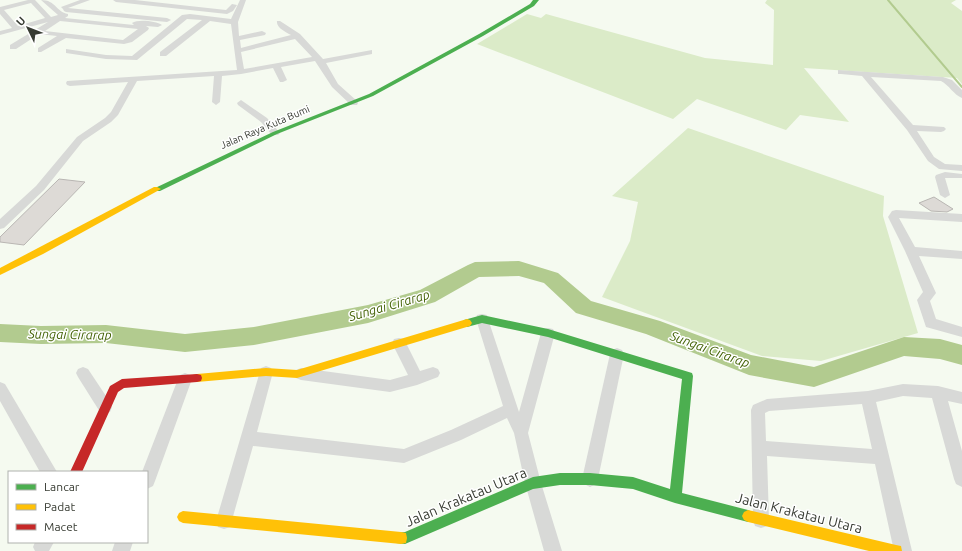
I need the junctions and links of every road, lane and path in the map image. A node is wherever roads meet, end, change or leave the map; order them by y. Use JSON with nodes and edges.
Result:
{"nodes":[{"id":1,"x":44,"y":0,"type":"edge"},
{"id":2,"x":87,"y":0,"type":"edge"},
{"id":3,"x":121,"y":0,"type":"edge"},
{"id":4,"x":166,"y":0,"type":"edge"},
{"id":5,"x":536,"y":0,"type":"edge"},
{"id":6,"x":237,"y":2,"type":"edge"},
{"id":7,"x":154,"y":4,"type":"junction"},
{"id":8,"x":55,"y":9,"type":"junction"},
{"id":9,"x":0,"y":10,"type":"edge"},
{"id":10,"x":63,"y":15,"type":"junction"},
{"id":11,"x":48,"y":17,"type":"dead end"},
{"id":12,"x":141,"y":17,"type":"junction"},
{"id":13,"x":208,"y":19,"type":"junction"},
{"id":14,"x":3,"y":20,"type":"edge"},
{"id":15,"x":166,"y":20,"type":"dead end"},
{"id":16,"x":234,"y":22,"type":"junction"},
{"id":17,"x":280,"y":23,"type":"dead end"},
{"id":18,"x":108,"y":24,"type":"junction"},
{"id":19,"x":158,"y":25,"type":"dead end"},
{"id":20,"x":17,"y":29,"type":"junction"},
{"id":21,"x":38,"y":32,"type":"junction"},
{"id":22,"x":0,"y":33,"type":"edge"},
{"id":23,"x":262,"y":33,"type":"dead end"},
{"id":24,"x":65,"y":35,"type":"junction"},
{"id":25,"x":297,"y":36,"type":"junction"},
{"id":26,"x":0,"y":37,"type":"edge"},
{"id":27,"x":89,"y":38,"type":"junction"},
{"id":28,"x":236,"y":39,"type":"junction"},
{"id":29,"x":22,"y":41,"type":"junction"},
{"id":30,"x":13,"y":47,"type":"dead end"},
{"id":31,"x":41,"y":50,"type":"dead end"},
{"id":32,"x":69,"y":51,"type":"dead end"},
{"id":33,"x":237,"y":51,"type":"junction"},
{"id":34,"x":369,"y":52,"type":"dead end"},
{"id":35,"x":163,"y":54,"type":"dead end"},
{"id":36,"x":319,"y":60,"type":"junction"},
{"id":37,"x":276,"y":66,"type":"junction"},
{"id":38,"x":241,"y":72,"type":"junction"},
{"id":39,"x":841,"y":72,"type":"dead end"},
{"id":40,"x":218,"y":74,"type":"junction"},
{"id":41,"x":865,"y":74,"type":"junction"},
{"id":42,"x":133,"y":80,"type":"junction"},
{"id":43,"x":283,"y":80,"type":"dead end"},
{"id":44,"x":70,"y":83,"type":"dead end"},
{"id":45,"x":962,"y":95,"type":"edge"},
{"id":46,"x":216,"y":102,"type":"dead end"},
{"id":47,"x":241,"y":103,"type":"dead end"},
{"id":48,"x":354,"y":103,"type":"junction"},
{"id":49,"x":910,"y":128,"type":"junction"},
{"id":50,"x":941,"y":129,"type":"dead end"},
{"id":51,"x":275,"y":133,"type":"junction"},
{"id":52,"x":962,"y":168,"type":"edge"},
{"id":53,"x":962,"y":176,"type":"edge"},
{"id":54,"x":945,"y":195,"type":"dead end"},
{"id":55,"x":962,"y":218,"type":"edge"},
{"id":56,"x":0,"y":225,"type":"edge"},
{"id":57,"x":911,"y":251,"type":"junction"},
{"id":58,"x":962,"y":255,"type":"edge"},
{"id":59,"x":0,"y":272,"type":"edge"},
{"id":60,"x":482,"y":319,"type":"junction"},
{"id":61,"x":962,"y":332,"type":"edge"},
{"id":62,"x":548,"y":333,"type":"junction"},
{"id":63,"x":399,"y":343,"type":"junction"},
{"id":64,"x":617,"y":354,"type":"junction"},
{"id":65,"x":266,"y":372,"type":"junction"},
{"id":66,"x":83,"y":373,"type":"dead end"},
{"id":67,"x":434,"y":373,"type":"dead end"},
{"id":68,"x":298,"y":374,"type":"junction"},
{"id":69,"x":185,"y":379,"type":"junction"},
{"id":70,"x":417,"y":379,"type":"junction"},
{"id":71,"x":0,"y":388,"type":"edge"},
{"id":72,"x":938,"y":392,"type":"junction"},
{"id":73,"x":868,"y":397,"type":"junction"},
{"id":74,"x":962,"y":398,"type":"edge"},
{"id":75,"x":105,"y":407,"type":"junction"},
{"id":76,"x":511,"y":409,"type":"junction"},
{"id":77,"x":521,"y":433,"type":"junction"},
{"id":78,"x":247,"y":438,"type":"junction"},
{"id":79,"x":760,"y":448,"type":"junction"},
{"id":80,"x":882,"y":457,"type":"junction"},
{"id":81,"x":48,"y":471,"type":"edge"},
{"id":82,"x":76,"y":471,"type":"edge"},
{"id":83,"x":962,"y":476,"type":"edge"},
{"id":84,"x":148,"y":478,"type":"edge"},
{"id":85,"x":590,"y":479,"type":"junction"},
{"id":86,"x":533,"y":483,"type":"junction"},
{"id":87,"x":675,"y":497,"type":"junction"},
{"id":88,"x":183,"y":517,"type":"dead end"},
{"id":89,"x":761,"y":520,"type":"junction"},
{"id":90,"x":224,"y":521,"type":"junction"},
{"id":91,"x":553,"y":551,"type":"edge"},
{"id":92,"x":896,"y":551,"type":"edge"},
{"id":93,"x":903,"y":551,"type":"edge"}],
"edges":[{"from":1,"to":8,"type":"street"},
{"from":2,"to":8,"type":"street"},
{"from":3,"to":7,"type":"street"},
{"from":4,"to":7,"type":"street"},
{"from":5,"to":48,"type":"street","name":"Jalan Raya Kuta Bumi"},
{"from":6,"to":7,"type":"street"},
{"from":6,"to":16,"type":"street"},
{"from":7,"to":12,"type":"street"},
{"from":8,"to":10,"type":"street"},
{"from":9,"to":11,"type":"street"},
{"from":9,"to":14,"type":"street"},
{"from":10,"to":12,"type":"street"},
{"from":10,"to":18,"type":"street"},
{"from":10,"to":19,"type":"street"},
{"from":10,"to":20,"type":"street"},
{"from":10,"to":21,"type":"street"},
{"from":12,"to":15,"type":"street"},
{"from":13,"to":16,"type":"street"},
{"from":13,"to":32,"type":"street"},
{"from":13,"to":35,"type":"street"},
{"from":14,"to":20,"type":"street"},
{"from":16,"to":28,"type":"street"},
{"from":17,"to":25,"type":"street"},
{"from":18,"to":27,"type":"street"},
{"from":18,"to":27,"type":"street"},
{"from":20,"to":22,"type":"street"},
{"from":21,"to":24,"type":"street"},
{"from":21,"to":29,"type":"street"},
{"from":23,"to":28,"type":"street"},
{"from":24,"to":27,"type":"street"},
{"from":24,"to":31,"type":"street"},
{"from":25,"to":33,"type":"street"},
{"from":25,"to":36,"type":"street"},
{"from":26,"to":29,"type":"street"},
{"from":28,"to":33,"type":"street"},
{"from":29,"to":30,"type":"street"},
{"from":33,"to":38,"type":"street"},
{"from":34,"to":36,"type":"street"},
{"from":36,"to":37,"type":"street"},
{"from":36,"to":48,"type":"street"},
{"from":37,"to":38,"type":"street"},
{"from":37,"to":43,"type":"street"},
{"from":38,"to":40,"type":"street"},
{"from":39,"to":41,"type":"street"},
{"from":40,"to":42,"type":"street"},
{"from":40,"to":46,"type":"street"},
{"from":41,"to":45,"type":"street"},
{"from":41,"to":49,"type":"street"},
{"from":42,"to":44,"type":"street"},
{"from":42,"to":56,"type":"street"},
{"from":47,"to":51,"type":"street"},
{"from":48,"to":51,"type":"street","name":"Jalan Raya Kuta Bumi"},
{"from":49,"to":50,"type":"street"},
{"from":49,"to":52,"type":"street"},
{"from":51,"to":59,"type":"street","name":"Jalan Raya Kuta Bumi"},
{"from":53,"to":54,"type":"street"},
{"from":55,"to":57,"type":"street"},
{"from":57,"to":58,"type":"street"},
{"from":57,"to":61,"type":"street"},
{"from":60,"to":62,"type":"street"},
{"from":60,"to":63,"type":"street"},
{"from":60,"to":76,"type":"street"},
{"from":62,"to":64,"type":"street"},
{"from":62,"to":77,"type":"street"},
{"from":63,"to":68,"type":"street"},
{"from":63,"to":70,"type":"street"},
{"from":64,"to":85,"type":"street"},
{"from":64,"to":87,"type":"street"},
{"from":65,"to":68,"type":"street"},
{"from":65,"to":69,"type":"street"},
{"from":65,"to":78,"type":"street"},
{"from":66,"to":75,"type":"street"},
{"from":67,"to":70,"type":"street"},
{"from":68,"to":70,"type":"street"},
{"from":69,"to":75,"type":"street"},
{"from":69,"to":84,"type":"street"},
{"from":71,"to":81,"type":"street"},
{"from":72,"to":73,"type":"street"},
{"from":72,"to":74,"type":"street"},
{"from":72,"to":83,"type":"street"},
{"from":73,"to":79,"type":"street"},
{"from":73,"to":80,"type":"street"},
{"from":75,"to":82,"type":"street"},
{"from":76,"to":77,"type":"street"},
{"from":76,"to":78,"type":"street"},
{"from":77,"to":86,"type":"street"},
{"from":78,"to":90,"type":"street"},
{"from":79,"to":80,"type":"street"},
{"from":79,"to":89,"type":"street"},
{"from":80,"to":93,"type":"street"},
{"from":85,"to":86,"type":"street","name":"Jalan Krakatau Utara"},
{"from":85,"to":87,"type":"street","name":"Jalan Krakatau Utara"},
{"from":86,"to":90,"type":"street","name":"Jalan Krakatau Utara"},
{"from":86,"to":91,"type":"street"},
{"from":87,"to":89,"type":"street","name":"Jalan Krakatau Utara"},
{"from":88,"to":90,"type":"street","name":"Jalan Krakatau Utara"},
{"from":89,"to":92,"type":"street","name":"Jalan Krakatau Utara"}]}
